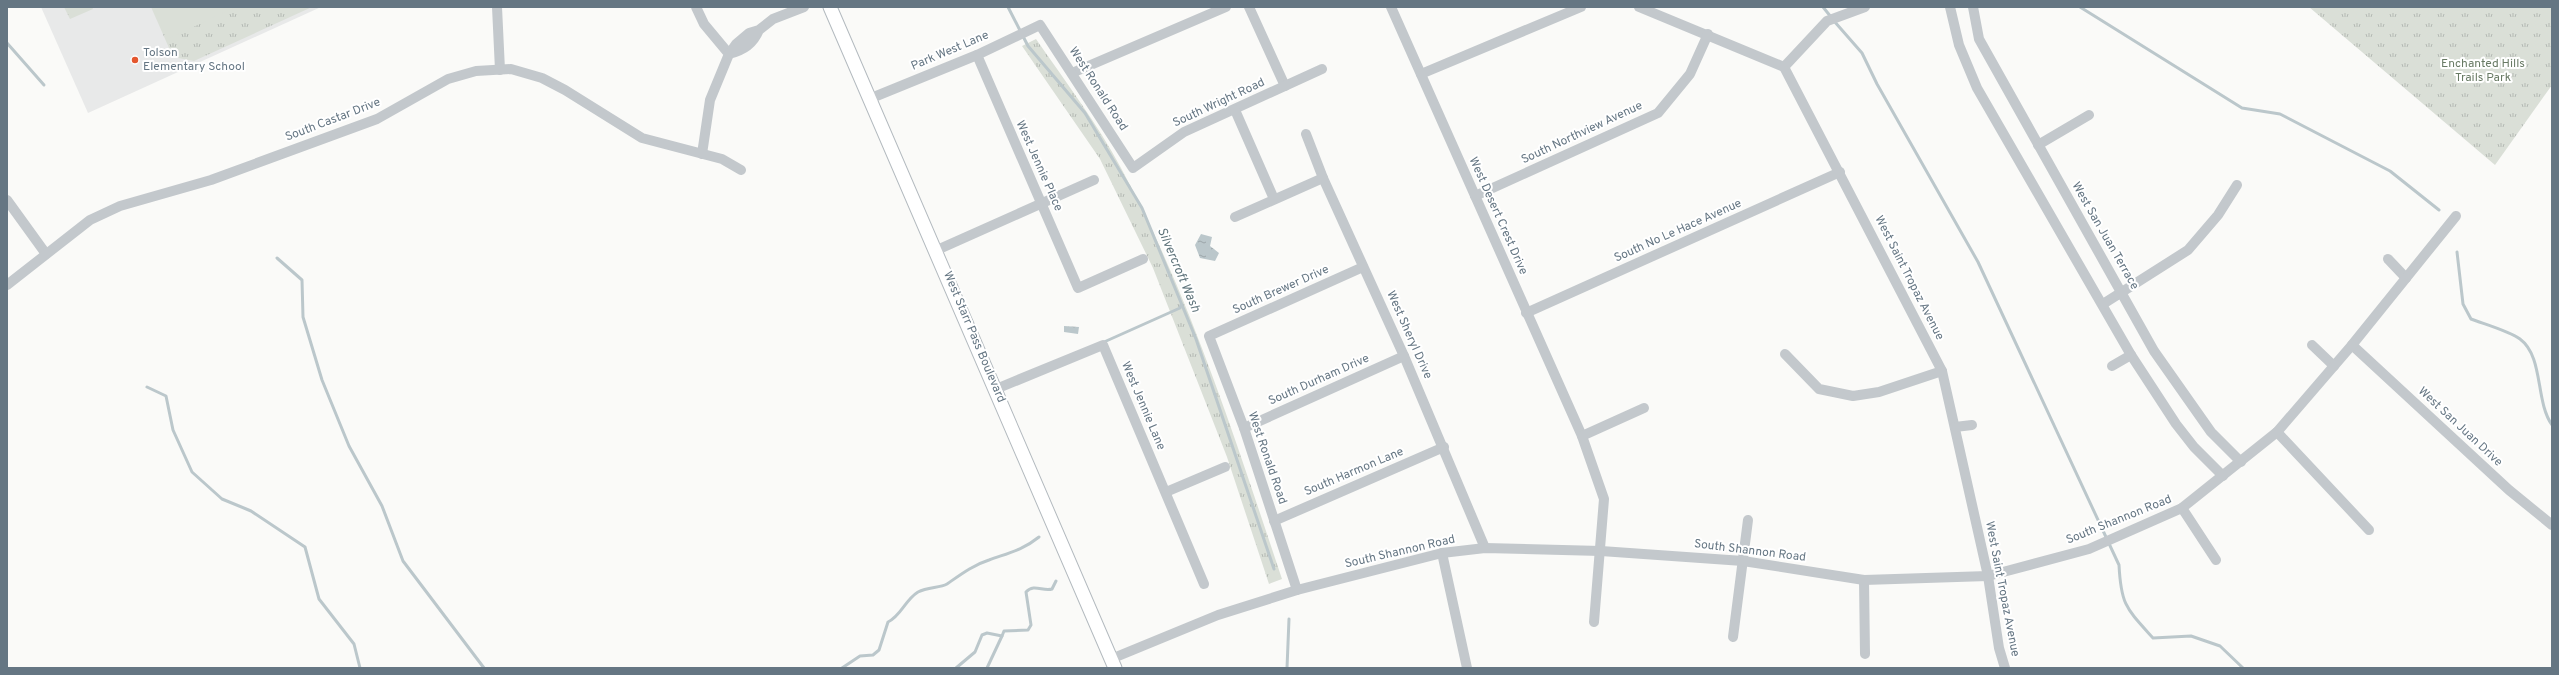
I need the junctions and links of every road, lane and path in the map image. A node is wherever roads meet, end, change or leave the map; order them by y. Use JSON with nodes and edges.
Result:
{"nodes":[{"id":1,"x":497,"y":7,"type":"edge"},
{"id":2,"x":696,"y":7,"type":"edge"},
{"id":3,"x":804,"y":7,"type":"edge"},
{"id":4,"x":830,"y":7,"type":"edge"},
{"id":5,"x":1226,"y":7,"type":"edge"},
{"id":6,"x":1249,"y":7,"type":"edge"},
{"id":7,"x":1391,"y":7,"type":"edge"},
{"id":8,"x":1581,"y":7,"type":"edge"},
{"id":9,"x":1639,"y":7,"type":"edge"},
{"id":10,"x":1865,"y":7,"type":"edge"},
{"id":11,"x":1950,"y":7,"type":"edge"},
{"id":12,"x":1973,"y":7,"type":"edge"},
{"id":13,"x":1040,"y":25,"type":"joint"},
{"id":14,"x":1708,"y":34,"type":"junction"},
{"id":15,"x":729,"y":54,"type":"junction"},
{"id":16,"x":977,"y":55,"type":"junction"},
{"id":17,"x":1784,"y":67,"type":"junction"},
{"id":18,"x":1322,"y":69,"type":"dead end"},
{"id":19,"x":500,"y":70,"type":"junction"},
{"id":20,"x":1072,"y":73,"type":"junction"},
{"id":21,"x":1421,"y":74,"type":"junction"},
{"id":22,"x":1285,"y":86,"type":"junction"},
{"id":23,"x":869,"y":99,"type":"junction"},
{"id":24,"x":1235,"y":110,"type":"junction"},
{"id":25,"x":2089,"y":115,"type":"dead end"},
{"id":26,"x":1306,"y":134,"type":"dead end"},
{"id":27,"x":2038,"y":145,"type":"junction"},
{"id":28,"x":702,"y":154,"type":"junction"},
{"id":29,"x":1133,"y":168,"type":"joint"},
{"id":30,"x":741,"y":170,"type":"dead end"},
{"id":31,"x":1840,"y":172,"type":"junction"},
{"id":32,"x":1323,"y":178,"type":"junction"},
{"id":33,"x":1094,"y":180,"type":"dead end"},
{"id":34,"x":2237,"y":185,"type":"dead end"},
{"id":35,"x":1475,"y":196,"type":"junction"},
{"id":36,"x":1274,"y":199,"type":"junction"},
{"id":37,"x":7,"y":200,"type":"edge"},
{"id":38,"x":1041,"y":203,"type":"junction"},
{"id":39,"x":2456,"y":216,"type":"dead end"},
{"id":40,"x":1235,"y":217,"type":"dead end"},
{"id":41,"x":937,"y":250,"type":"junction"},
{"id":42,"x":46,"y":254,"type":"junction"},
{"id":43,"x":1143,"y":259,"type":"dead end"},
{"id":44,"x":2388,"y":259,"type":"dead end"},
{"id":45,"x":1363,"y":267,"type":"junction"},
{"id":46,"x":2406,"y":278,"type":"junction"},
{"id":47,"x":7,"y":285,"type":"edge"},
{"id":48,"x":2122,"y":292,"type":"junction"},
{"id":49,"x":2103,"y":304,"type":"junction"},
{"id":50,"x":1526,"y":313,"type":"junction"},
{"id":51,"x":1209,"y":336,"type":"joint"},
{"id":52,"x":2312,"y":345,"type":"dead end"},
{"id":53,"x":2352,"y":345,"type":"junction"},
{"id":54,"x":1785,"y":354,"type":"dead end"},
{"id":55,"x":2131,"y":355,"type":"junction"},
{"id":56,"x":1404,"y":356,"type":"junction"},
{"id":57,"x":2112,"y":366,"type":"dead end"},
{"id":58,"x":2334,"y":366,"type":"junction"},
{"id":59,"x":1942,"y":371,"type":"junction"},
{"id":60,"x":996,"y":389,"type":"junction"},
{"id":61,"x":1644,"y":408,"type":"dead end"},
{"id":62,"x":1972,"y":424,"type":"dead end"},
{"id":63,"x":1954,"y":427,"type":"junction"},
{"id":64,"x":1244,"y":428,"type":"junction"},
{"id":65,"x":2277,"y":432,"type":"junction"},
{"id":66,"x":1582,"y":436,"type":"junction"},
{"id":67,"x":1444,"y":447,"type":"junction"},
{"id":68,"x":2241,"y":462,"type":"junction"},
{"id":69,"x":1225,"y":467,"type":"dead end"},
{"id":70,"x":2223,"y":476,"type":"junction"},
{"id":71,"x":1166,"y":492,"type":"junction"},
{"id":72,"x":2182,"y":508,"type":"junction"},
{"id":73,"x":1748,"y":520,"type":"dead end"},
{"id":74,"x":1274,"y":521,"type":"junction"},
{"id":75,"x":2552,"y":525,"type":"edge"},
{"id":76,"x":2369,"y":530,"type":"dead end"},
{"id":77,"x":1485,"y":548,"type":"junction"},
{"id":78,"x":1601,"y":551,"type":"junction"},
{"id":79,"x":1442,"y":553,"type":"junction"},
{"id":80,"x":2216,"y":560,"type":"dead end"},
{"id":81,"x":1743,"y":561,"type":"junction"},
{"id":82,"x":1988,"y":576,"type":"junction"},
{"id":83,"x":1864,"y":580,"type":"junction"},
{"id":84,"x":1204,"y":584,"type":"dead end"},
{"id":85,"x":1297,"y":590,"type":"junction"},
{"id":86,"x":1594,"y":622,"type":"dead end"},
{"id":87,"x":1733,"y":637,"type":"dead end"},
{"id":88,"x":1865,"y":654,"type":"dead end"},
{"id":89,"x":1113,"y":664,"type":"edge"},
{"id":90,"x":1468,"y":668,"type":"edge"},
{"id":91,"x":2006,"y":668,"type":"edge"}],
"edges":[{"from":1,"to":19,"type":"street"},
{"from":2,"to":15,"type":"street"},
{"from":3,"to":15,"type":"street"},
{"from":4,"to":23,"type":"street","name":"West Starr Pass Boulevard"},
{"from":5,"to":20,"type":"street"},
{"from":6,"to":22,"type":"street"},
{"from":7,"to":21,"type":"street","name":"West Desert Crest Drive"},
{"from":8,"to":21,"type":"street"},
{"from":9,"to":14,"type":"street"},
{"from":10,"to":17,"type":"street"},
{"from":11,"to":49,"type":"street"},
{"from":12,"to":27,"type":"street","name":"West San Juan Terrace"},
{"from":13,"to":16,"type":"street","name":"Park West Lane"},
{"from":13,"to":20,"type":"street","name":"West Ronald Road"},
{"from":14,"to":17,"type":"street"},
{"from":14,"to":35,"type":"street","name":"South Northview Avenue"},
{"from":15,"to":28,"type":"street"},
{"from":16,"to":23,"type":"street","name":"Park West Lane"},
{"from":16,"to":38,"type":"street","name":"West Jennie Place"},
{"from":17,"to":31,"type":"street","name":"West Saint Tropaz Avenue"},
{"from":18,"to":22,"type":"street","name":"South Wright Road"},
{"from":19,"to":28,"type":"street","name":"South Castar Drive"},
{"from":19,"to":42,"type":"street","name":"South Castar Drive"},
{"from":20,"to":29,"type":"street","name":"West Ronald Road"},
{"from":21,"to":35,"type":"street","name":"West Desert Crest Drive"},
{"from":22,"to":24,"type":"street","name":"South Wright Road"},
{"from":23,"to":41,"type":"street","name":"West Starr Pass Boulevard"},
{"from":24,"to":29,"type":"street","name":"South Wright Road"},
{"from":24,"to":36,"type":"street"},
{"from":25,"to":27,"type":"street"},
{"from":26,"to":32,"type":"street","name":"West Sheryl Drive"},
{"from":27,"to":48,"type":"street","name":"West San Juan Terrace"},
{"from":28,"to":30,"type":"street","name":"South Castar Drive"},
{"from":31,"to":50,"type":"street","name":"South No Le Hace Avenue"},
{"from":31,"to":59,"type":"street","name":"West Saint Tropaz Avenue"},
{"from":32,"to":36,"type":"street"},
{"from":32,"to":45,"type":"street","name":"West Sheryl Drive"},
{"from":33,"to":38,"type":"street"},
{"from":34,"to":48,"type":"street"},
{"from":35,"to":50,"type":"street","name":"West Desert Crest Drive"},
{"from":36,"to":40,"type":"street"},
{"from":37,"to":42,"type":"street"},
{"from":38,"to":41,"type":"street"},
{"from":38,"to":43,"type":"street","name":"West Jennie Place"},
{"from":39,"to":46,"type":"street","name":"South Shannon Road"},
{"from":41,"to":60,"type":"street","name":"West Starr Pass Boulevard"},
{"from":42,"to":47,"type":"street","name":"South Castar Drive"},
{"from":44,"to":46,"type":"street"},
{"from":45,"to":51,"type":"street","name":"South Brewer Drive"},
{"from":45,"to":56,"type":"street","name":"West Sheryl Drive"},
{"from":46,"to":53,"type":"street","name":"South Shannon Road"},
{"from":48,"to":49,"type":"street"},
{"from":48,"to":68,"type":"street","name":"West San Juan Terrace"},
{"from":49,"to":55,"type":"street"},
{"from":50,"to":66,"type":"street","name":"West Desert Crest Drive"},
{"from":51,"to":64,"type":"street","name":"West Ronald Road"},
{"from":52,"to":58,"type":"street"},
{"from":53,"to":58,"type":"street","name":"South Shannon Road"},
{"from":53,"to":75,"type":"street","name":"West San Juan Drive"},
{"from":54,"to":59,"type":"street"},
{"from":55,"to":57,"type":"street"},
{"from":55,"to":70,"type":"street"},
{"from":56,"to":64,"type":"street","name":"South Durham Drive"},
{"from":56,"to":67,"type":"street","name":"West Sheryl Drive"},
{"from":58,"to":65,"type":"street","name":"South Shannon Road"},
{"from":59,"to":63,"type":"street","name":"West Saint Tropaz Avenue"},
{"from":60,"to":71,"type":"street","name":"West Jennie Lane"},
{"from":60,"to":89,"type":"street","name":"West Starr Pass Boulevard"},
{"from":61,"to":66,"type":"street"},
{"from":62,"to":63,"type":"street"},
{"from":63,"to":82,"type":"street","name":"West Saint Tropaz Avenue"},
{"from":64,"to":74,"type":"street","name":"West Ronald Road"},
{"from":65,"to":68,"type":"street","name":"South Shannon Road"},
{"from":65,"to":76,"type":"street"},
{"from":66,"to":78,"type":"street","name":"West Desert Crest Drive"},
{"from":67,"to":74,"type":"street","name":"South Harmon Lane"},
{"from":67,"to":77,"type":"street","name":"West Sheryl Drive"},
{"from":68,"to":70,"type":"street","name":"South Shannon Road"},
{"from":69,"to":71,"type":"street"},
{"from":70,"to":72,"type":"street","name":"South Shannon Road"},
{"from":71,"to":84,"type":"street","name":"West Jennie Lane"},
{"from":72,"to":80,"type":"street"},
{"from":72,"to":82,"type":"street","name":"South Shannon Road"},
{"from":73,"to":81,"type":"street"},
{"from":74,"to":85,"type":"street","name":"West Ronald Road"},
{"from":77,"to":78,"type":"street","name":"South Shannon Road"},
{"from":77,"to":79,"type":"street","name":"South Shannon Road"},
{"from":78,"to":81,"type":"street","name":"South Shannon Road"},
{"from":78,"to":86,"type":"street","name":"West Desert Crest Drive"},
{"from":79,"to":85,"type":"street","name":"South Shannon Road"},
{"from":79,"to":90,"type":"street"},
{"from":81,"to":83,"type":"street","name":"South Shannon Road"},
{"from":81,"to":87,"type":"street"},
{"from":82,"to":83,"type":"street","name":"South Shannon Road"},
{"from":82,"to":91,"type":"street","name":"West Saint Tropaz Avenue"},
{"from":83,"to":88,"type":"street"},
{"from":85,"to":89,"type":"street","name":"South Shannon Road"}]}
